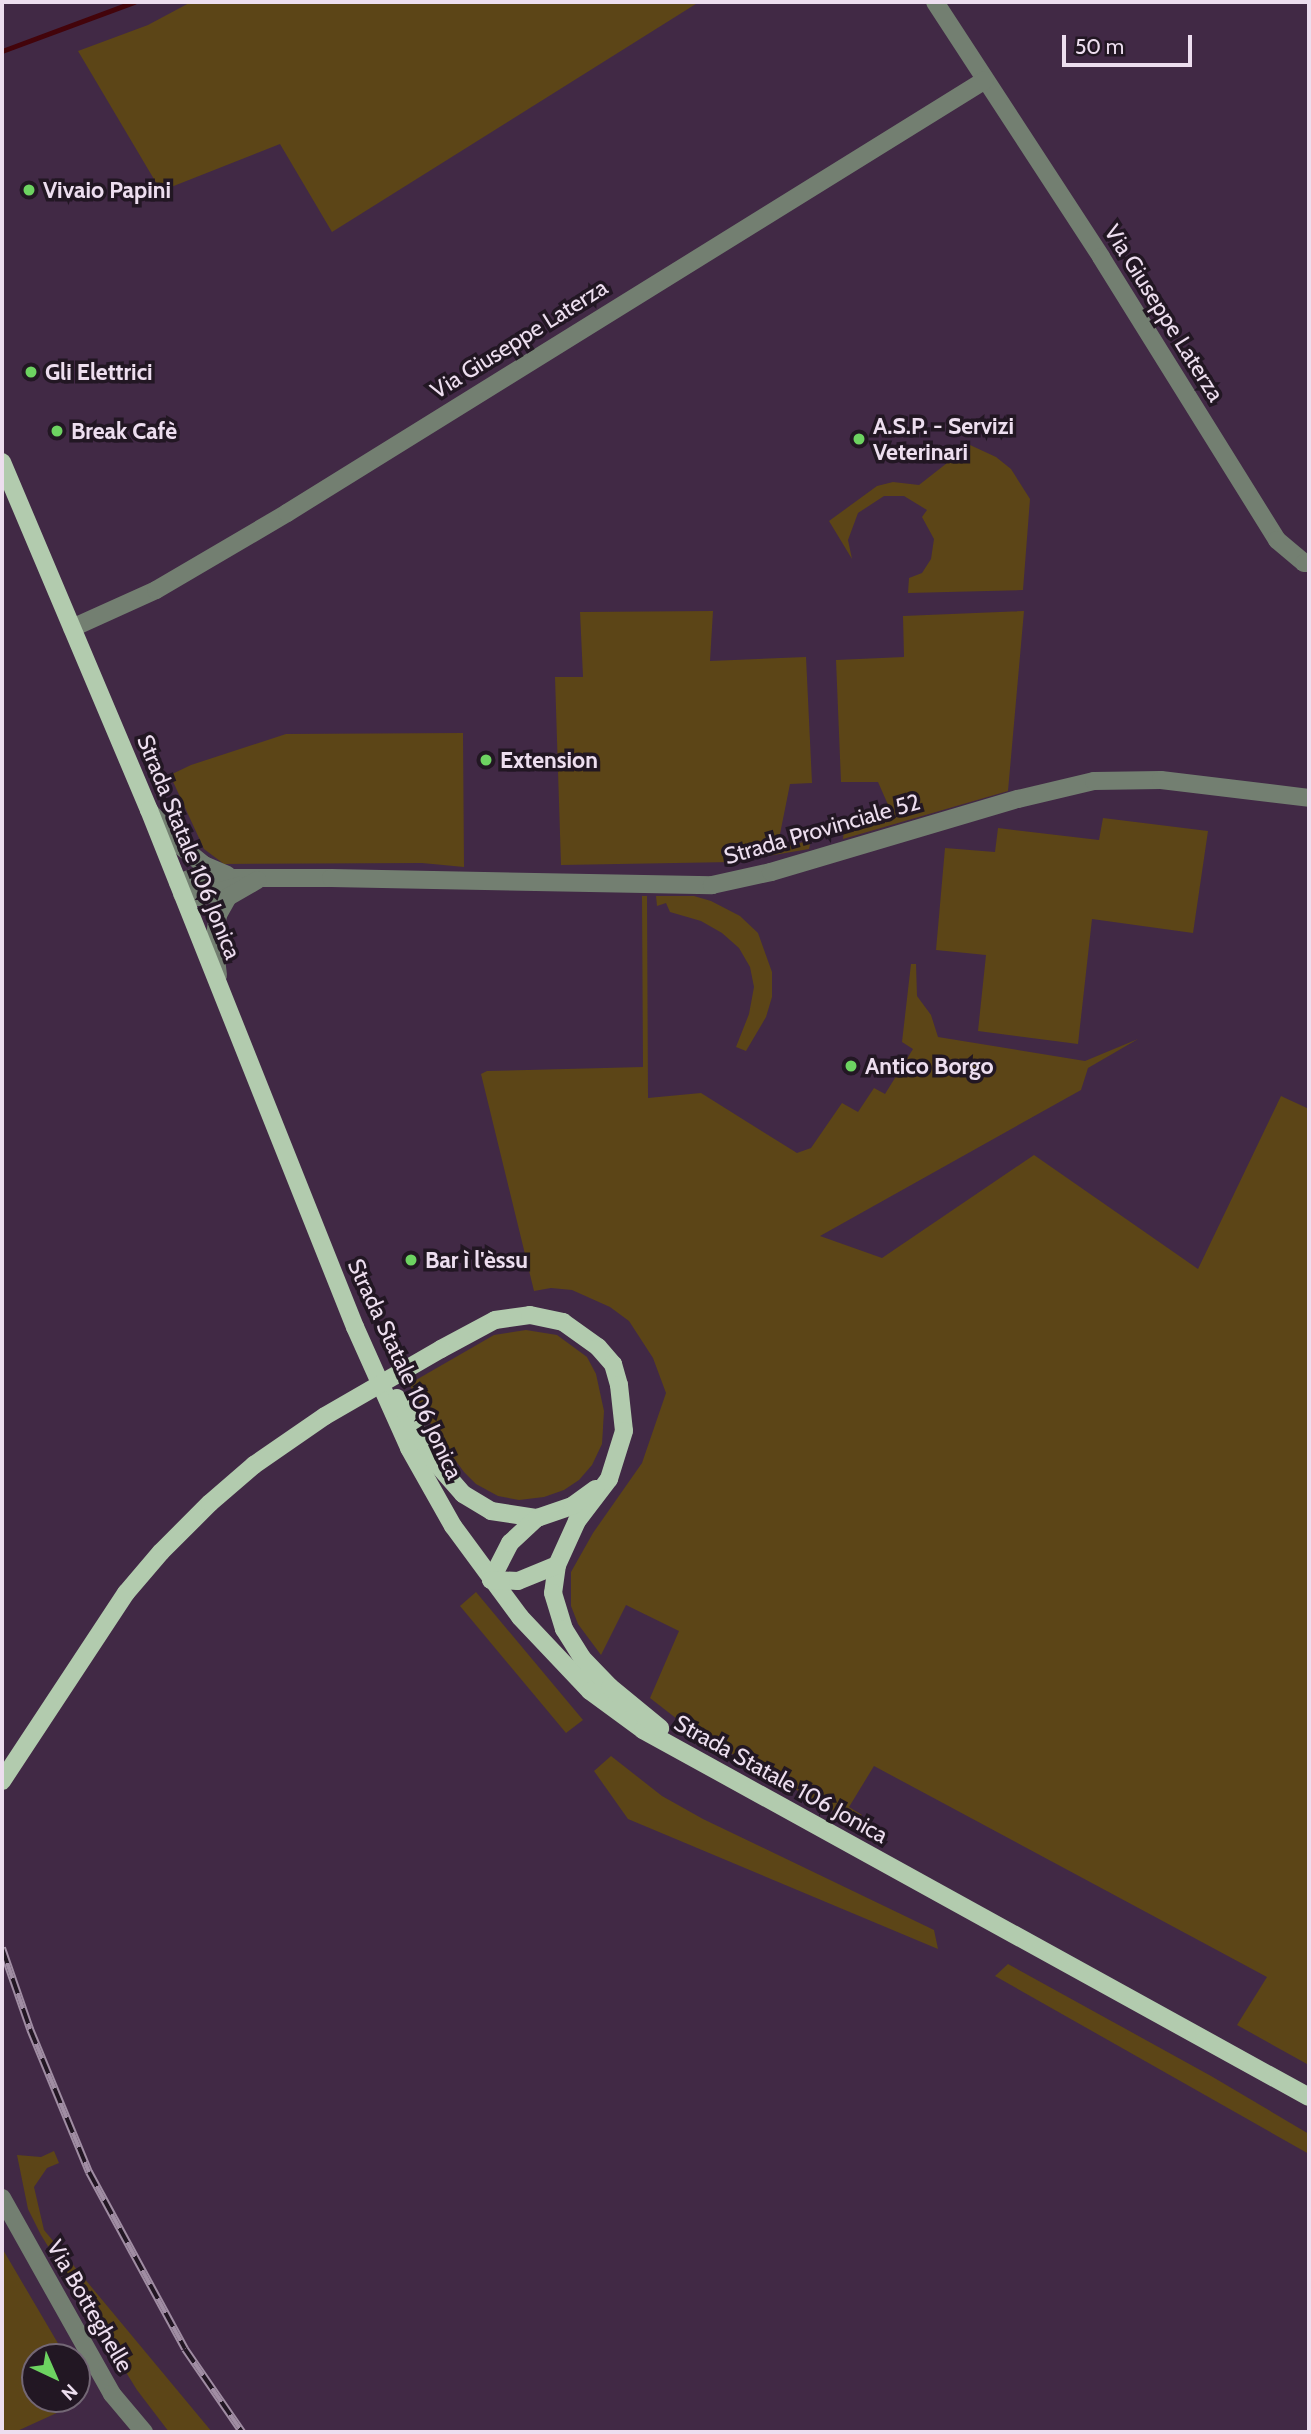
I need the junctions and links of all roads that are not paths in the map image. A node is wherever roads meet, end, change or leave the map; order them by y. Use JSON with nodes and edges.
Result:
{"nodes":[{"id":1,"x":935,"y":2,"type":"edge"},
{"id":2,"x":985,"y":80,"type":"junction"},
{"id":3,"x":2,"y":461,"type":"edge"},
{"id":4,"x":1309,"y":563,"type":"edge"},
{"id":5,"x":72,"y":628,"type":"junction"},
{"id":6,"x":1309,"y":798,"type":"edge"},
{"id":7,"x":149,"y":810,"type":"junction"},
{"id":8,"x":258,"y":880,"type":"junction"},
{"id":9,"x":180,"y":888,"type":"junction"},
{"id":10,"x":220,"y":989,"type":"junction"},
{"id":11,"x":355,"y":1327,"type":"junction"},
{"id":12,"x":609,"y":1479,"type":"junction"},
{"id":13,"x":537,"y":1518,"type":"junction"},
{"id":14,"x":557,"y":1565,"type":"junction"},
{"id":15,"x":491,"y":1580,"type":"junction"},
{"id":16,"x":701,"y":1761,"type":"junction"},
{"id":17,"x":2,"y":1781,"type":"edge"},
{"id":18,"x":1309,"y":2097,"type":"edge"},
{"id":19,"x":2,"y":2198,"type":"edge"},
{"id":20,"x":144,"y":2432,"type":"edge"}],
"edges":[{"from":1,"to":2,"type":"street","name":"Via Giuseppe Laterza"},
{"from":2,"to":4,"type":"street","name":"Via Giuseppe Laterza"},
{"from":2,"to":5,"type":"street","name":"Via Giuseppe Laterza"},
{"from":3,"to":5,"type":"main road","name":"Strada Statale 106 Jonica"},
{"from":5,"to":7,"type":"main road","name":"Strada Statale 106 Jonica"},
{"from":6,"to":8,"type":"street","name":"Strada Provinciale 52"},
{"from":7,"to":8,"type":"street"},
{"from":7,"to":9,"type":"main road","name":"Strada Statale 106 Jonica"},
{"from":8,"to":9,"type":"street"},
{"from":8,"to":10,"type":"street"},
{"from":9,"to":10,"type":"main road","name":"Strada Statale 106 Jonica"},
{"from":10,"to":11,"type":"main road","name":"Strada Statale 106 Jonica"},
{"from":11,"to":13,"type":"main road"},
{"from":11,"to":15,"type":"main road","name":"Strada Statale 106 Jonica"},
{"from":12,"to":13,"type":"main road"},
{"from":12,"to":14,"type":"main road"},
{"from":12,"to":17,"type":"main road","bridge":true},
{"from":13,"to":15,"type":"main road"},
{"from":14,"to":15,"type":"main road"},
{"from":14,"to":16,"type":"main road"},
{"from":15,"to":16,"type":"main road","name":"Strada Statale 106 Jonica"},
{"from":16,"to":18,"type":"main road","name":"Strada Statale 106 Jonica"},
{"from":19,"to":20,"type":"street","name":"Via Botteghelle"}]}
